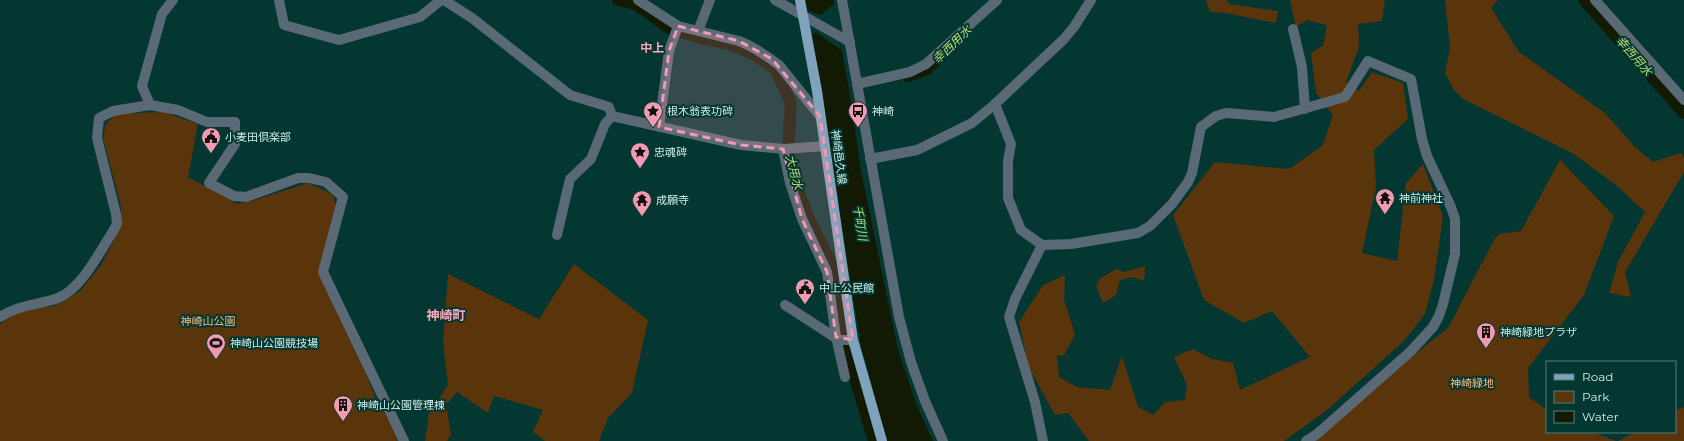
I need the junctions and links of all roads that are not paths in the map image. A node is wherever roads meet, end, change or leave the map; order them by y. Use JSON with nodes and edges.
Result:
{"nodes":[{"id":1,"x":173,"y":0,"type":"edge"},
{"id":2,"x":279,"y":0,"type":"edge"},
{"id":3,"x":442,"y":0,"type":"edge"},
{"id":4,"x":638,"y":0,"type":"edge"},
{"id":5,"x":710,"y":0,"type":"edge"},
{"id":6,"x":775,"y":0,"type":"edge"},
{"id":7,"x":800,"y":0,"type":"edge"},
{"id":8,"x":842,"y":0,"type":"edge"},
{"id":9,"x":997,"y":0,"type":"edge"},
{"id":10,"x":1091,"y":0,"type":"edge"},
{"id":11,"x":1595,"y":0,"type":"edge"},
{"id":12,"x":806,"y":18,"type":"junction"},
{"id":13,"x":1293,"y":29,"type":"dead end"},
{"id":14,"x":677,"y":30,"type":"junction"},
{"id":15,"x":698,"y":31,"type":"junction"},
{"id":16,"x":850,"y":42,"type":"junction"},
{"id":17,"x":857,"y":84,"type":"junction"},
{"id":18,"x":1684,"y":100,"type":"edge"},
{"id":19,"x":995,"y":104,"type":"junction"},
{"id":20,"x":150,"y":105,"type":"junction"},
{"id":21,"x":1305,"y":109,"type":"junction"},
{"id":22,"x":612,"y":116,"type":"junction"},
{"id":23,"x":820,"y":116,"type":"junction"},
{"id":24,"x":659,"y":127,"type":"junction"},
{"id":25,"x":825,"y":146,"type":"junction"},
{"id":26,"x":783,"y":149,"type":"junction"},
{"id":27,"x":870,"y":159,"type":"junction"},
{"id":28,"x":558,"y":235,"type":"dead end"},
{"id":29,"x":1042,"y":245,"type":"junction"},
{"id":30,"x":785,"y":305,"type":"dead end"},
{"id":31,"x":0,"y":317,"type":"edge"},
{"id":32,"x":844,"y":339,"type":"junction"},
{"id":33,"x":845,"y":377,"type":"dead end"},
{"id":34,"x":404,"y":441,"type":"edge"},
{"id":35,"x":882,"y":441,"type":"edge"},
{"id":36,"x":944,"y":441,"type":"edge"},
{"id":37,"x":1043,"y":441,"type":"edge"},
{"id":38,"x":1306,"y":441,"type":"edge"}],
"edges":[{"from":1,"to":20,"type":"street"},
{"from":2,"to":3,"type":"street"},
{"from":3,"to":22,"type":"street"},
{"from":4,"to":14,"type":"street"},
{"from":5,"to":15,"type":"street"},
{"from":6,"to":12,"type":"street"},
{"from":7,"to":12,"type":"main road","name":"神崎邑久線"},
{"from":8,"to":16,"type":"street"},
{"from":9,"to":17,"type":"street"},
{"from":10,"to":19,"type":"street"},
{"from":11,"to":18,"type":"street"},
{"from":12,"to":16,"type":"street"},
{"from":12,"to":23,"type":"main road","name":"神崎邑久線"},
{"from":13,"to":21,"type":"street"},
{"from":14,"to":15,"type":"street"},
{"from":14,"to":24,"type":"street"},
{"from":15,"to":23,"type":"street"},
{"from":16,"to":17,"type":"street"},
{"from":17,"to":27,"type":"street"},
{"from":19,"to":27,"type":"street"},
{"from":19,"to":29,"type":"street"},
{"from":20,"to":31,"type":"street"},
{"from":20,"to":34,"type":"street"},
{"from":21,"to":29,"type":"street"},
{"from":21,"to":38,"type":"street"},
{"from":22,"to":24,"type":"street"},
{"from":22,"to":28,"type":"street"},
{"from":23,"to":25,"type":"main road","name":"神崎邑久線"},
{"from":24,"to":26,"type":"street"},
{"from":25,"to":26,"type":"street"},
{"from":25,"to":32,"type":"main road","name":"神崎邑久線"},
{"from":26,"to":32,"type":"street"},
{"from":27,"to":36,"type":"street"},
{"from":29,"to":37,"type":"street"},
{"from":30,"to":32,"type":"street"},
{"from":32,"to":33,"type":"street"},
{"from":32,"to":35,"type":"main road","name":"神崎邑久線"}]}
